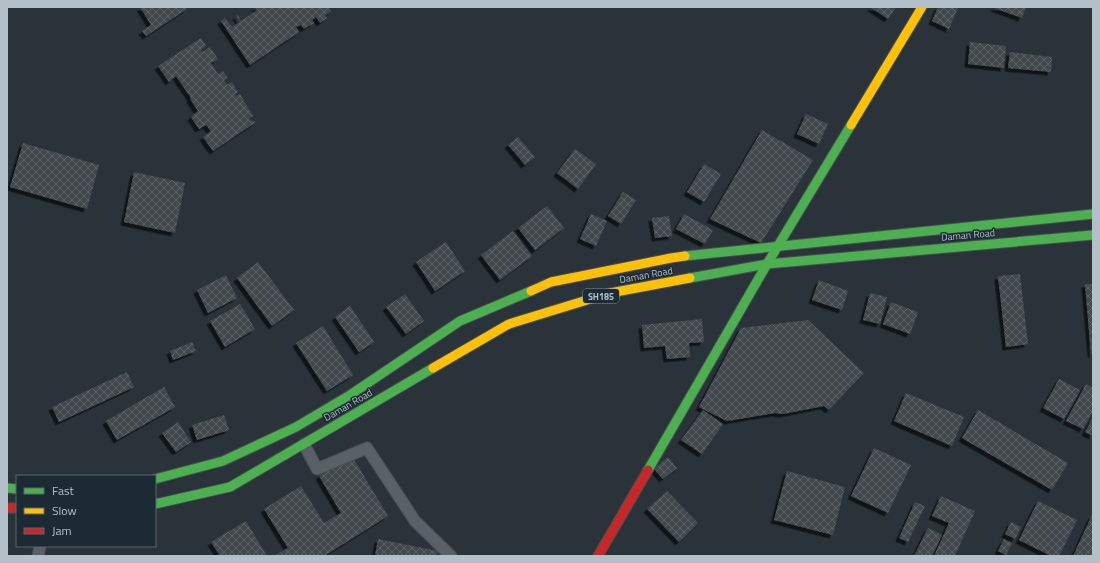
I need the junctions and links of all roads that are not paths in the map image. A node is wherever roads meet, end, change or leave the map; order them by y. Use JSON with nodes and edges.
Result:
{"nodes":[{"id":1,"x":922,"y":7,"type":"edge"},
{"id":2,"x":1093,"y":214,"type":"edge"},
{"id":3,"x":1093,"y":235,"type":"edge"},
{"id":4,"x":778,"y":246,"type":"junction"},
{"id":5,"x":767,"y":264,"type":"junction"},
{"id":6,"x":304,"y":444,"type":"junction"},
{"id":7,"x":156,"y":479,"type":"edge"},
{"id":8,"x":156,"y":504,"type":"edge"},
{"id":9,"x":451,"y":556,"type":"edge"},
{"id":10,"x":598,"y":556,"type":"edge"}],
"edges":[{"from":1,"to":4,"type":"main road"},
{"from":2,"to":4,"type":"main road"},
{"from":3,"to":5,"type":"main road","name":"Daman Road","number":"SH185"},
{"from":4,"to":5,"type":"main road"},
{"from":4,"to":7,"type":"main road"},
{"from":5,"to":6,"type":"main road","name":"Daman Road","number":"SH185"},
{"from":5,"to":10,"type":"main road"},
{"from":6,"to":8,"type":"main road","name":"Daman Road","number":"SH185"},
{"from":6,"to":9,"type":"street"}]}
